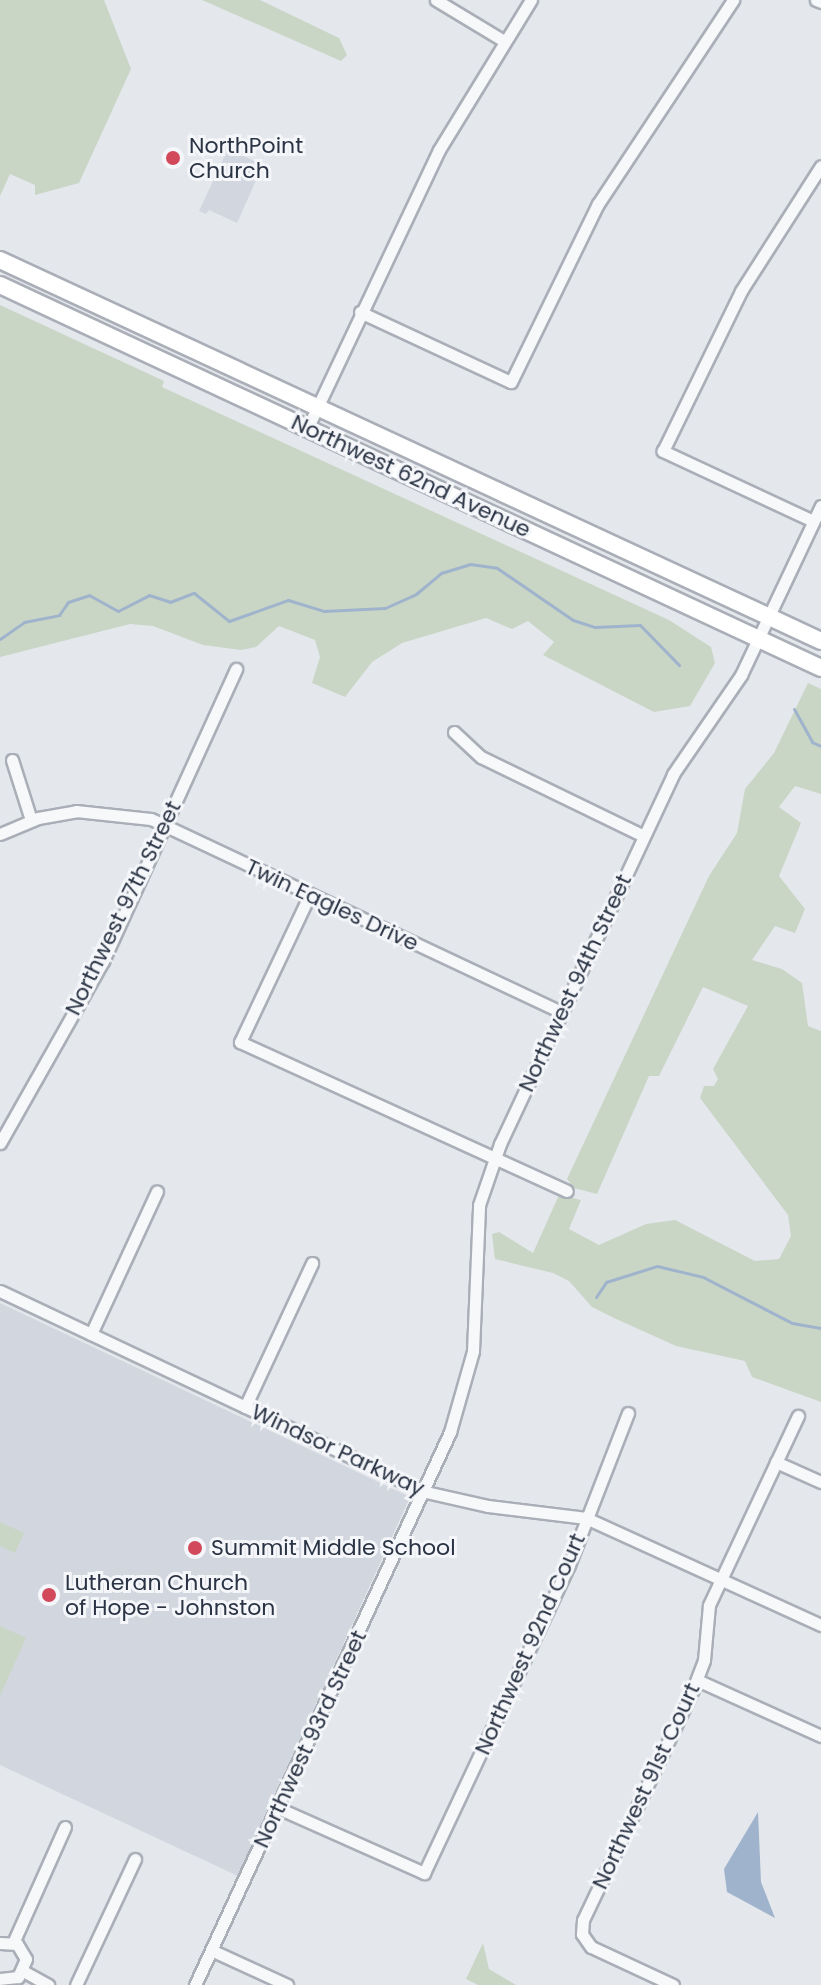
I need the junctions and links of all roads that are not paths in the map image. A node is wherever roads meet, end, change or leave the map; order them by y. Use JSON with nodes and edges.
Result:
{"nodes":[{"id":1,"x":436,"y":0,"type":"edge"},
{"id":2,"x":531,"y":0,"type":"edge"},
{"id":3,"x":733,"y":0,"type":"edge"},
{"id":4,"x":504,"y":41,"type":"junction"},
{"id":5,"x":821,"y":166,"type":"edge"},
{"id":6,"x":0,"y":260,"type":"edge"},
{"id":7,"x":0,"y":285,"type":"edge"},
{"id":8,"x":360,"y":312,"type":"junction"},
{"id":9,"x":316,"y":408,"type":"junction"},
{"id":10,"x":308,"y":427,"type":"junction"},
{"id":11,"x":821,"y":506,"type":"edge"},
{"id":12,"x":813,"y":521,"type":"junction"},
{"id":13,"x":769,"y":617,"type":"junction"},
{"id":14,"x":758,"y":640,"type":"junction"},
{"id":15,"x":821,"y":641,"type":"edge"},
{"id":16,"x":821,"y":668,"type":"edge"},
{"id":17,"x":236,"y":669,"type":"dead end"},
{"id":18,"x":454,"y":732,"type":"dead end"},
{"id":19,"x":12,"y":760,"type":"dead end"},
{"id":20,"x":31,"y":820,"type":"junction"},
{"id":21,"x":164,"y":824,"type":"junction"},
{"id":22,"x":0,"y":834,"type":"edge"},
{"id":23,"x":644,"y":836,"type":"junction"},
{"id":24,"x":310,"y":894,"type":"junction"},
{"id":25,"x":561,"y":1012,"type":"junction"},
{"id":26,"x":0,"y":1143,"type":"edge"},
{"id":27,"x":495,"y":1157,"type":"junction"},
{"id":28,"x":157,"y":1191,"type":"dead end"},
{"id":29,"x":567,"y":1191,"type":"dead end"},
{"id":30,"x":312,"y":1263,"type":"dead end"},
{"id":31,"x":0,"y":1291,"type":"edge"},
{"id":32,"x":91,"y":1334,"type":"junction"},
{"id":33,"x":245,"y":1407,"type":"junction"},
{"id":34,"x":628,"y":1413,"type":"dead end"},
{"id":35,"x":798,"y":1416,"type":"dead end"},
{"id":36,"x":776,"y":1462,"type":"junction"},
{"id":37,"x":821,"y":1482,"type":"edge"},
{"id":38,"x":426,"y":1492,"type":"junction"},
{"id":39,"x":586,"y":1518,"type":"junction"},
{"id":40,"x":721,"y":1578,"type":"junction"},
{"id":41,"x":821,"y":1625,"type":"edge"},
{"id":42,"x":697,"y":1680,"type":"junction"},
{"id":43,"x":821,"y":1736,"type":"edge"},
{"id":44,"x":278,"y":1808,"type":"junction"},
{"id":45,"x":65,"y":1827,"type":"dead end"},
{"id":46,"x":135,"y":1859,"type":"dead end"},
{"id":47,"x":6,"y":1943,"type":"edge"},
{"id":48,"x":211,"y":1950,"type":"junction"},
{"id":49,"x":23,"y":1971,"type":"junction"},
{"id":50,"x":0,"y":1979,"type":"edge"},
{"id":51,"x":48,"y":1985,"type":"edge"},
{"id":52,"x":76,"y":1985,"type":"edge"},
{"id":53,"x":195,"y":1985,"type":"edge"},
{"id":54,"x":287,"y":1985,"type":"edge"},
{"id":55,"x":673,"y":1985,"type":"edge"}],
"edges":[{"from":1,"to":4,"type":"street"},
{"from":2,"to":4,"type":"street"},
{"from":3,"to":8,"type":"street"},
{"from":4,"to":8,"type":"street"},
{"from":5,"to":12,"type":"street"},
{"from":6,"to":9,"type":"street","name":"Northwest 62nd Avenue"},
{"from":7,"to":10,"type":"street","name":"Northwest 62nd Avenue"},
{"from":8,"to":9,"type":"street"},
{"from":9,"to":10,"type":"street"},
{"from":9,"to":13,"type":"street","name":"Northwest 62nd Avenue"},
{"from":10,"to":14,"type":"street","name":"Northwest 62nd Avenue"},
{"from":11,"to":12,"type":"street","name":"Northwest 94th Street"},
{"from":12,"to":13,"type":"street","name":"Northwest 94th Street"},
{"from":13,"to":14,"type":"street","name":"Northwest 94th Street"},
{"from":13,"to":15,"type":"street","name":"Northwest 62nd Avenue"},
{"from":14,"to":16,"type":"street","name":"Northwest 62nd Avenue"},
{"from":14,"to":23,"type":"street","name":"Northwest 94th Street"},
{"from":17,"to":21,"type":"street","name":"Northwest 97th Street"},
{"from":18,"to":23,"type":"street"},
{"from":19,"to":20,"type":"street"},
{"from":20,"to":21,"type":"street","name":"Twin Eagles Drive"},
{"from":20,"to":22,"type":"street","name":"Twin Eagles Drive"},
{"from":21,"to":24,"type":"street","name":"Twin Eagles Drive"},
{"from":21,"to":26,"type":"street","name":"Northwest 97th Street"},
{"from":23,"to":25,"type":"street","name":"Northwest 94th Street"},
{"from":24,"to":25,"type":"street","name":"Twin Eagles Drive"},
{"from":24,"to":27,"type":"street"},
{"from":25,"to":27,"type":"street","name":"Northwest 94th Street"},
{"from":27,"to":29,"type":"street"},
{"from":27,"to":38,"type":"street","name":"Northwest 94th Street"},
{"from":28,"to":32,"type":"street"},
{"from":30,"to":33,"type":"street"},
{"from":31,"to":32,"type":"street","name":"Windsor Parkway"},
{"from":32,"to":33,"type":"street","name":"Windsor Parkway"},
{"from":33,"to":38,"type":"street","name":"Windsor Parkway"},
{"from":34,"to":39,"type":"street","name":"Northwest 92nd Court"},
{"from":35,"to":36,"type":"street","name":"Northwest 91st Court"},
{"from":36,"to":37,"type":"street"},
{"from":36,"to":40,"type":"street","name":"Northwest 91st Court"},
{"from":38,"to":39,"type":"street","name":"Windsor Parkway"},
{"from":38,"to":44,"type":"street","name":"Northwest 93rd Street"},
{"from":39,"to":40,"type":"street","name":"Windsor Parkway"},
{"from":39,"to":44,"type":"street","name":"Northwest 92nd Court"},
{"from":40,"to":41,"type":"street","name":"Windsor Parkway"},
{"from":40,"to":42,"type":"street","name":"Northwest 91st Court"},
{"from":42,"to":43,"type":"street"},
{"from":42,"to":55,"type":"street","name":"Northwest 91st Court"},
{"from":44,"to":48,"type":"street","name":"Northwest 93rd Street"},
{"from":45,"to":47,"type":"street"},
{"from":46,"to":52,"type":"street"},
{"from":47,"to":49,"type":"street"},
{"from":48,"to":53,"type":"street","name":"Northwest 93rd Street"},
{"from":48,"to":54,"type":"street"},
{"from":49,"to":50,"type":"street"},
{"from":49,"to":51,"type":"street"}]}
